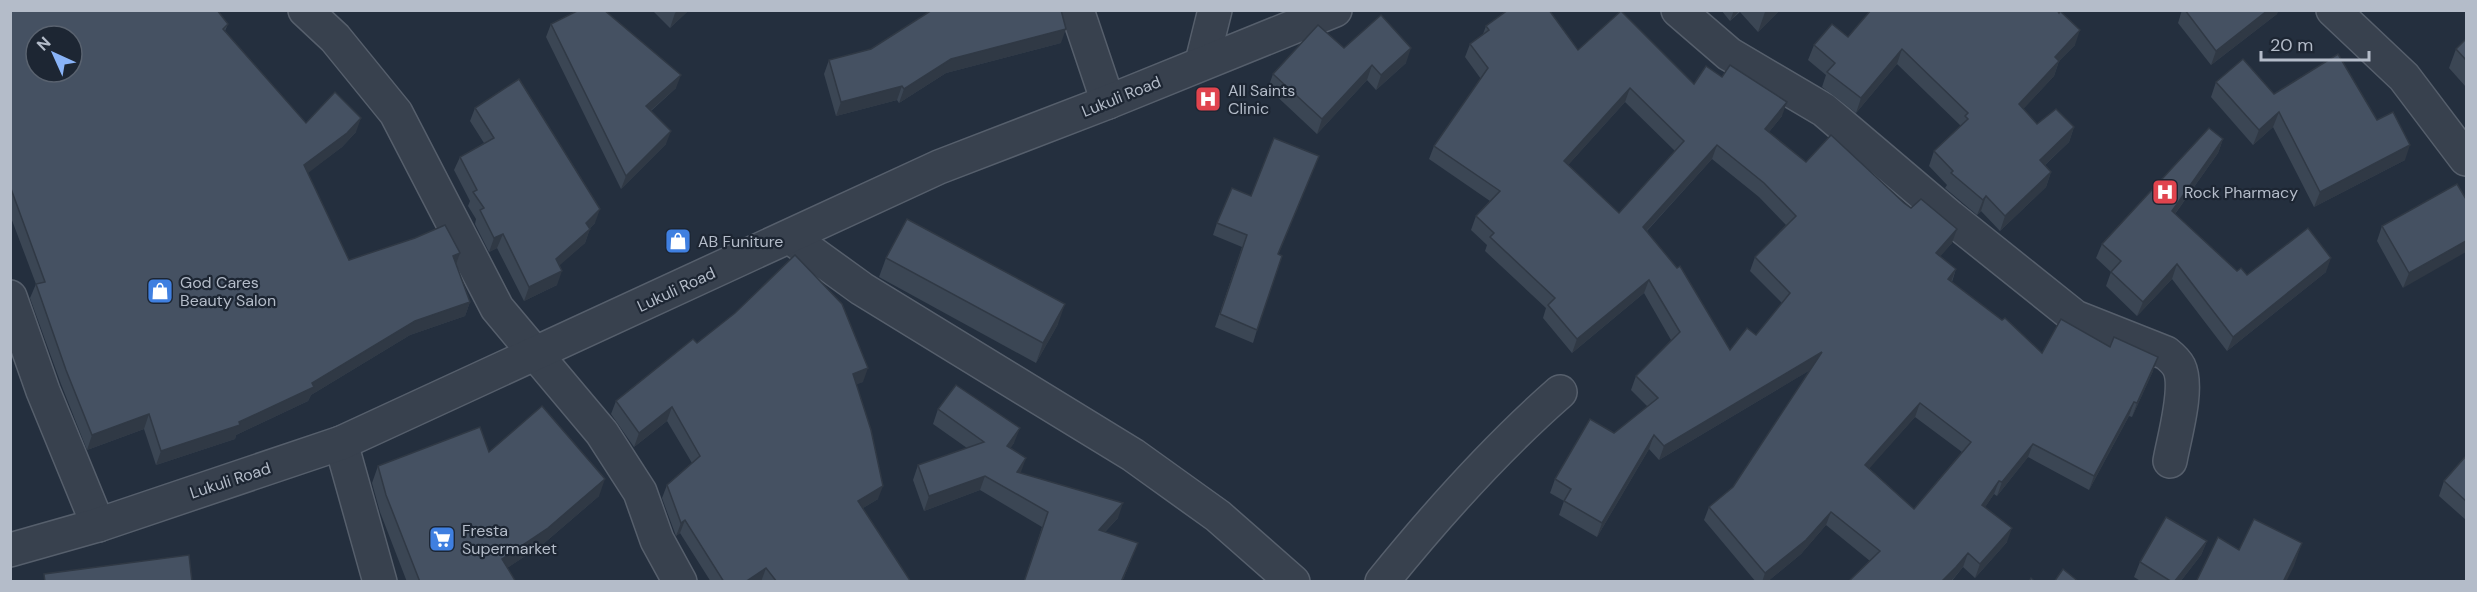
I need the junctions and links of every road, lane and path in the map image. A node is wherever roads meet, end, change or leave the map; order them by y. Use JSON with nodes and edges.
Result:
{"nodes":[{"id":1,"x":305,"y":10,"type":"edge"},
{"id":2,"x":1077,"y":10,"type":"edge"},
{"id":3,"x":1215,"y":10,"type":"edge"},
{"id":4,"x":1335,"y":10,"type":"edge"},
{"id":5,"x":1678,"y":10,"type":"edge"},
{"id":6,"x":2333,"y":10,"type":"edge"},
{"id":7,"x":1202,"y":63,"type":"junction"},
{"id":8,"x":1108,"y":102,"type":"junction"},
{"id":9,"x":2466,"y":159,"type":"edge"},
{"id":10,"x":790,"y":237,"type":"junction"},
{"id":11,"x":10,"y":297,"type":"edge"},
{"id":12,"x":536,"y":353,"type":"junction"},
{"id":13,"x":1560,"y":392,"type":"dead end"},
{"id":14,"x":341,"y":443,"type":"junction"},
{"id":15,"x":2170,"y":461,"type":"dead end"},
{"id":16,"x":98,"y":525,"type":"junction"},
{"id":17,"x":10,"y":550,"type":"edge"},
{"id":18,"x":380,"y":582,"type":"edge"},
{"id":19,"x":680,"y":582,"type":"edge"},
{"id":20,"x":1293,"y":582,"type":"edge"},
{"id":21,"x":1382,"y":582,"type":"edge"}],
"edges":[{"from":1,"to":12,"type":"street"},
{"from":2,"to":8,"type":"street"},
{"from":3,"to":7,"type":"street"},
{"from":4,"to":7,"type":"street","name":"Lukuli Road"},
{"from":5,"to":15,"type":"street"},
{"from":6,"to":9,"type":"street"},
{"from":7,"to":8,"type":"street","name":"Lukuli Road"},
{"from":8,"to":10,"type":"street","name":"Lukuli Road"},
{"from":10,"to":12,"type":"street","name":"Lukuli Road"},
{"from":10,"to":20,"type":"street"},
{"from":11,"to":16,"type":"street"},
{"from":12,"to":14,"type":"street","name":"Lukuli Road"},
{"from":12,"to":19,"type":"street"},
{"from":13,"to":21,"type":"street"},
{"from":14,"to":16,"type":"street","name":"Lukuli Road"},
{"from":14,"to":18,"type":"street"},
{"from":16,"to":17,"type":"street","name":"Lukuli Road"}]}
